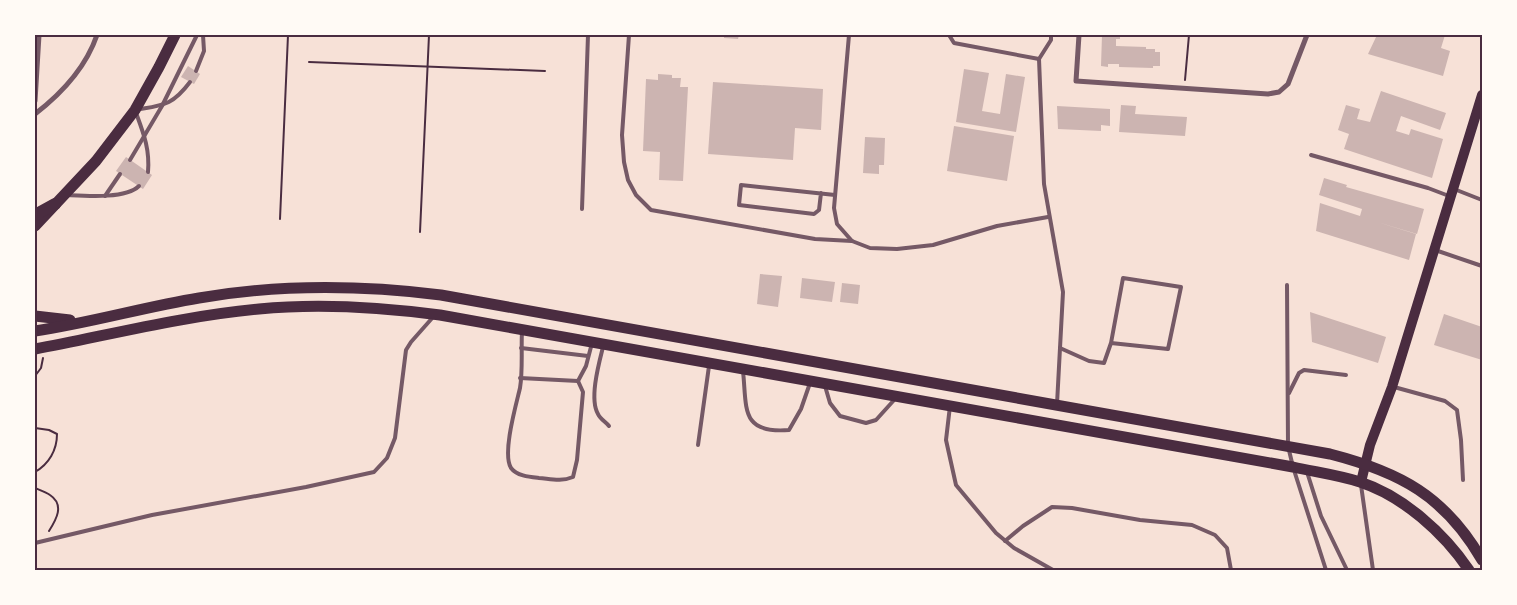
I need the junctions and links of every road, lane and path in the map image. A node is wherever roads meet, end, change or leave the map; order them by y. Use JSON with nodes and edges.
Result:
{"nodes":[{"id":1,"x":39,"y":35,"type":"edge"},
{"id":2,"x":96,"y":35,"type":"edge"},
{"id":3,"x":175,"y":35,"type":"edge"},
{"id":4,"x":197,"y":35,"type":"edge"},
{"id":5,"x":203,"y":35,"type":"edge"},
{"id":6,"x":288,"y":35,"type":"edge"},
{"id":7,"x":429,"y":35,"type":"edge"},
{"id":8,"x":588,"y":35,"type":"edge"},
{"id":9,"x":629,"y":35,"type":"edge"},
{"id":10,"x":849,"y":35,"type":"edge"},
{"id":11,"x":949,"y":35,"type":"edge"},
{"id":12,"x":1051,"y":35,"type":"edge"},
{"id":13,"x":1079,"y":35,"type":"edge"},
{"id":14,"x":1189,"y":35,"type":"edge"},
{"id":15,"x":1307,"y":35,"type":"edge"},
{"id":16,"x":1039,"y":59,"type":"junction"},
{"id":17,"x":309,"y":62,"type":"dead end"},
{"id":18,"x":427,"y":67,"type":"junction"},
{"id":19,"x":196,"y":71,"type":"dead end"},
{"id":20,"x":545,"y":71,"type":"dead end"},
{"id":21,"x":190,"y":82,"type":"dead end"},
{"id":22,"x":1184,"y":90,"type":"junction"},
{"id":23,"x":1482,"y":95,"type":"edge"},
{"id":24,"x":35,"y":101,"type":"edge"},
{"id":25,"x":162,"y":106,"type":"junction"},
{"id":26,"x":135,"y":110,"type":"junction"},
{"id":27,"x":35,"y":114,"type":"edge"},
{"id":28,"x":144,"y":134,"type":"junction"},
{"id":29,"x":1311,"y":155,"type":"dead end"},
{"id":30,"x":130,"y":160,"type":"dead end"},
{"id":31,"x":148,"y":172,"type":"dead end"},
{"id":32,"x":120,"y":174,"type":"dead end"},
{"id":33,"x":139,"y":186,"type":"dead end"},
{"id":34,"x":821,"y":193,"type":"junction"},
{"id":35,"x":1452,"y":193,"type":"junction"},
{"id":36,"x":65,"y":195,"type":"junction"},
{"id":37,"x":836,"y":195,"type":"junction"},
{"id":38,"x":105,"y":196,"type":"junction"},
{"id":39,"x":1482,"y":200,"type":"edge"},
{"id":40,"x":55,"y":204,"type":"joint"},
{"id":41,"x":582,"y":209,"type":"dead end"},
{"id":42,"x":1048,"y":217,"type":"junction"},
{"id":43,"x":280,"y":220,"type":"dead end"},
{"id":44,"x":36,"y":222,"type":"edge"},
{"id":45,"x":420,"y":232,"type":"dead end"},
{"id":46,"x":852,"y":241,"type":"junction"},
{"id":47,"x":1435,"y":250,"type":"junction"},
{"id":48,"x":1482,"y":266,"type":"edge"},
{"id":49,"x":1287,"y":285,"type":"dead end"},
{"id":50,"x":435,"y":315,"type":"junction"},
{"id":51,"x":35,"y":316,"type":"edge"},
{"id":52,"x":94,"y":319,"type":"junction"},
{"id":53,"x":35,"y":331,"type":"edge"},
{"id":54,"x":522,"y":331,"type":"junction"},
{"id":55,"x":1111,"y":343,"type":"junction"},
{"id":56,"x":598,"y":344,"type":"junction"},
{"id":57,"x":40,"y":348,"type":"edge"},
{"id":58,"x":521,"y":348,"type":"junction"},
{"id":59,"x":1060,"y":348,"type":"junction"},
{"id":60,"x":588,"y":356,"type":"junction"},
{"id":61,"x":710,"y":364,"type":"junction"},
{"id":62,"x":742,"y":369,"type":"junction"},
{"id":63,"x":1346,"y":375,"type":"dead end"},
{"id":64,"x":35,"y":376,"type":"edge"},
{"id":65,"x":520,"y":378,"type":"junction"},
{"id":66,"x":578,"y":381,"type":"junction"},
{"id":67,"x":810,"y":381,"type":"junction"},
{"id":68,"x":825,"y":384,"type":"junction"},
{"id":69,"x":1392,"y":387,"type":"junction"},
{"id":70,"x":1288,"y":395,"type":"junction"},
{"id":71,"x":897,"y":397,"type":"junction"},
{"id":72,"x":1057,"y":405,"type":"junction"},
{"id":73,"x":950,"y":406,"type":"junction"},
{"id":74,"x":610,"y":426,"type":"dead end"},
{"id":75,"x":35,"y":428,"type":"edge"},
{"id":76,"x":698,"y":445,"type":"dead end"},
{"id":77,"x":1288,"y":446,"type":"junction"},
{"id":78,"x":1365,"y":463,"type":"junction"},
{"id":79,"x":1293,"y":467,"type":"junction"},
{"id":80,"x":1306,"y":470,"type":"junction"},
{"id":81,"x":35,"y":472,"type":"edge"},
{"id":82,"x":1463,"y":480,"type":"dead end"},
{"id":83,"x":1361,"y":482,"type":"junction"},
{"id":84,"x":35,"y":488,"type":"edge"},
{"id":85,"x":48,"y":533,"type":"dead end"},
{"id":86,"x":1005,"y":541,"type":"junction"},
{"id":87,"x":35,"y":543,"type":"edge"},
{"id":88,"x":1482,"y":560,"type":"edge"},
{"id":89,"x":1464,"y":568,"type":"edge"},
{"id":90,"x":1053,"y":570,"type":"edge"},
{"id":91,"x":1231,"y":570,"type":"edge"},
{"id":92,"x":1326,"y":570,"type":"edge"},
{"id":93,"x":1347,"y":570,"type":"edge"},
{"id":94,"x":1373,"y":570,"type":"edge"}],
"edges":[{"from":1,"to":24,"type":"street"},
{"from":2,"to":27,"type":"street"},
{"from":3,"to":26,"type":"main road"},
{"from":4,"to":25,"type":"lane"},
{"from":5,"to":19,"type":"lane"},
{"from":6,"to":43,"type":"path"},
{"from":7,"to":18,"type":"path"},
{"from":8,"to":41,"type":"lane"},
{"from":9,"to":46,"type":"lane"},
{"from":10,"to":37,"type":"lane"},
{"from":11,"to":16,"type":"lane"},
{"from":12,"to":16,"type":"lane"},
{"from":13,"to":22,"type":"street"},
{"from":14,"to":22,"type":"path"},
{"from":15,"to":22,"type":"street"},
{"from":16,"to":42,"type":"lane"},
{"from":17,"to":18,"type":"path"},
{"from":18,"to":20,"type":"path"},
{"from":18,"to":45,"type":"path"},
{"from":21,"to":25,"type":"lane"},
{"from":23,"to":35,"type":"main road"},
{"from":25,"to":26,"type":"lane"},
{"from":25,"to":28,"type":"lane"},
{"from":26,"to":28,"type":"lane"},
{"from":26,"to":36,"type":"main road"},
{"from":28,"to":30,"type":"lane"},
{"from":28,"to":31,"type":"lane"},
{"from":29,"to":35,"type":"lane"},
{"from":32,"to":38,"type":"lane"},
{"from":33,"to":38,"type":"lane"},
{"from":34,"to":34,"type":"lane"},
{"from":34,"to":37,"type":"lane"},
{"from":35,"to":39,"type":"lane"},
{"from":35,"to":47,"type":"main road"},
{"from":36,"to":38,"type":"lane"},
{"from":36,"to":40,"type":"main road"},
{"from":37,"to":46,"type":"lane"},
{"from":40,"to":44,"type":"highway"},
{"from":42,"to":46,"type":"lane"},
{"from":42,"to":59,"type":"lane"},
{"from":47,"to":48,"type":"lane"},
{"from":47,"to":69,"type":"main road"},
{"from":49,"to":70,"type":"lane"},
{"from":50,"to":54,"type":"main road"},
{"from":50,"to":57,"type":"main road"},
{"from":50,"to":87,"type":"lane"},
{"from":51,"to":52,"type":"main road"},
{"from":52,"to":53,"type":"main road"},
{"from":52,"to":72,"type":"main road"},
{"from":54,"to":56,"type":"main road"},
{"from":54,"to":58,"type":"lane"},
{"from":55,"to":55,"type":"lane"},
{"from":55,"to":59,"type":"lane"},
{"from":56,"to":60,"type":"lane"},
{"from":56,"to":61,"type":"main road"},
{"from":56,"to":74,"type":"lane"},
{"from":57,"to":64,"type":"path"},
{"from":58,"to":60,"type":"lane"},
{"from":58,"to":65,"type":"lane"},
{"from":59,"to":72,"type":"lane"},
{"from":60,"to":66,"type":"lane"},
{"from":61,"to":62,"type":"main road"},
{"from":61,"to":76,"type":"lane"},
{"from":62,"to":67,"type":"main road"},
{"from":62,"to":67,"type":"lane"},
{"from":63,"to":70,"type":"lane"},
{"from":65,"to":66,"type":"lane"},
{"from":65,"to":66,"type":"lane"},
{"from":67,"to":68,"type":"main road"},
{"from":68,"to":71,"type":"main road"},
{"from":68,"to":71,"type":"lane"},
{"from":69,"to":78,"type":"main road"},
{"from":69,"to":82,"type":"lane"},
{"from":70,"to":77,"type":"lane"},
{"from":71,"to":73,"type":"main road"},
{"from":72,"to":77,"type":"main road"},
{"from":73,"to":79,"type":"main road"},
{"from":73,"to":86,"type":"lane"},
{"from":75,"to":81,"type":"path"},
{"from":77,"to":78,"type":"main road"},
{"from":77,"to":79,"type":"lane"},
{"from":78,"to":83,"type":"main road"},
{"from":78,"to":88,"type":"main road"},
{"from":79,"to":80,"type":"main road"},
{"from":79,"to":92,"type":"lane"},
{"from":80,"to":83,"type":"main road"},
{"from":80,"to":93,"type":"lane"},
{"from":83,"to":89,"type":"main road"},
{"from":83,"to":94,"type":"lane"},
{"from":84,"to":85,"type":"path"},
{"from":86,"to":90,"type":"lane"},
{"from":86,"to":91,"type":"lane"}]}
